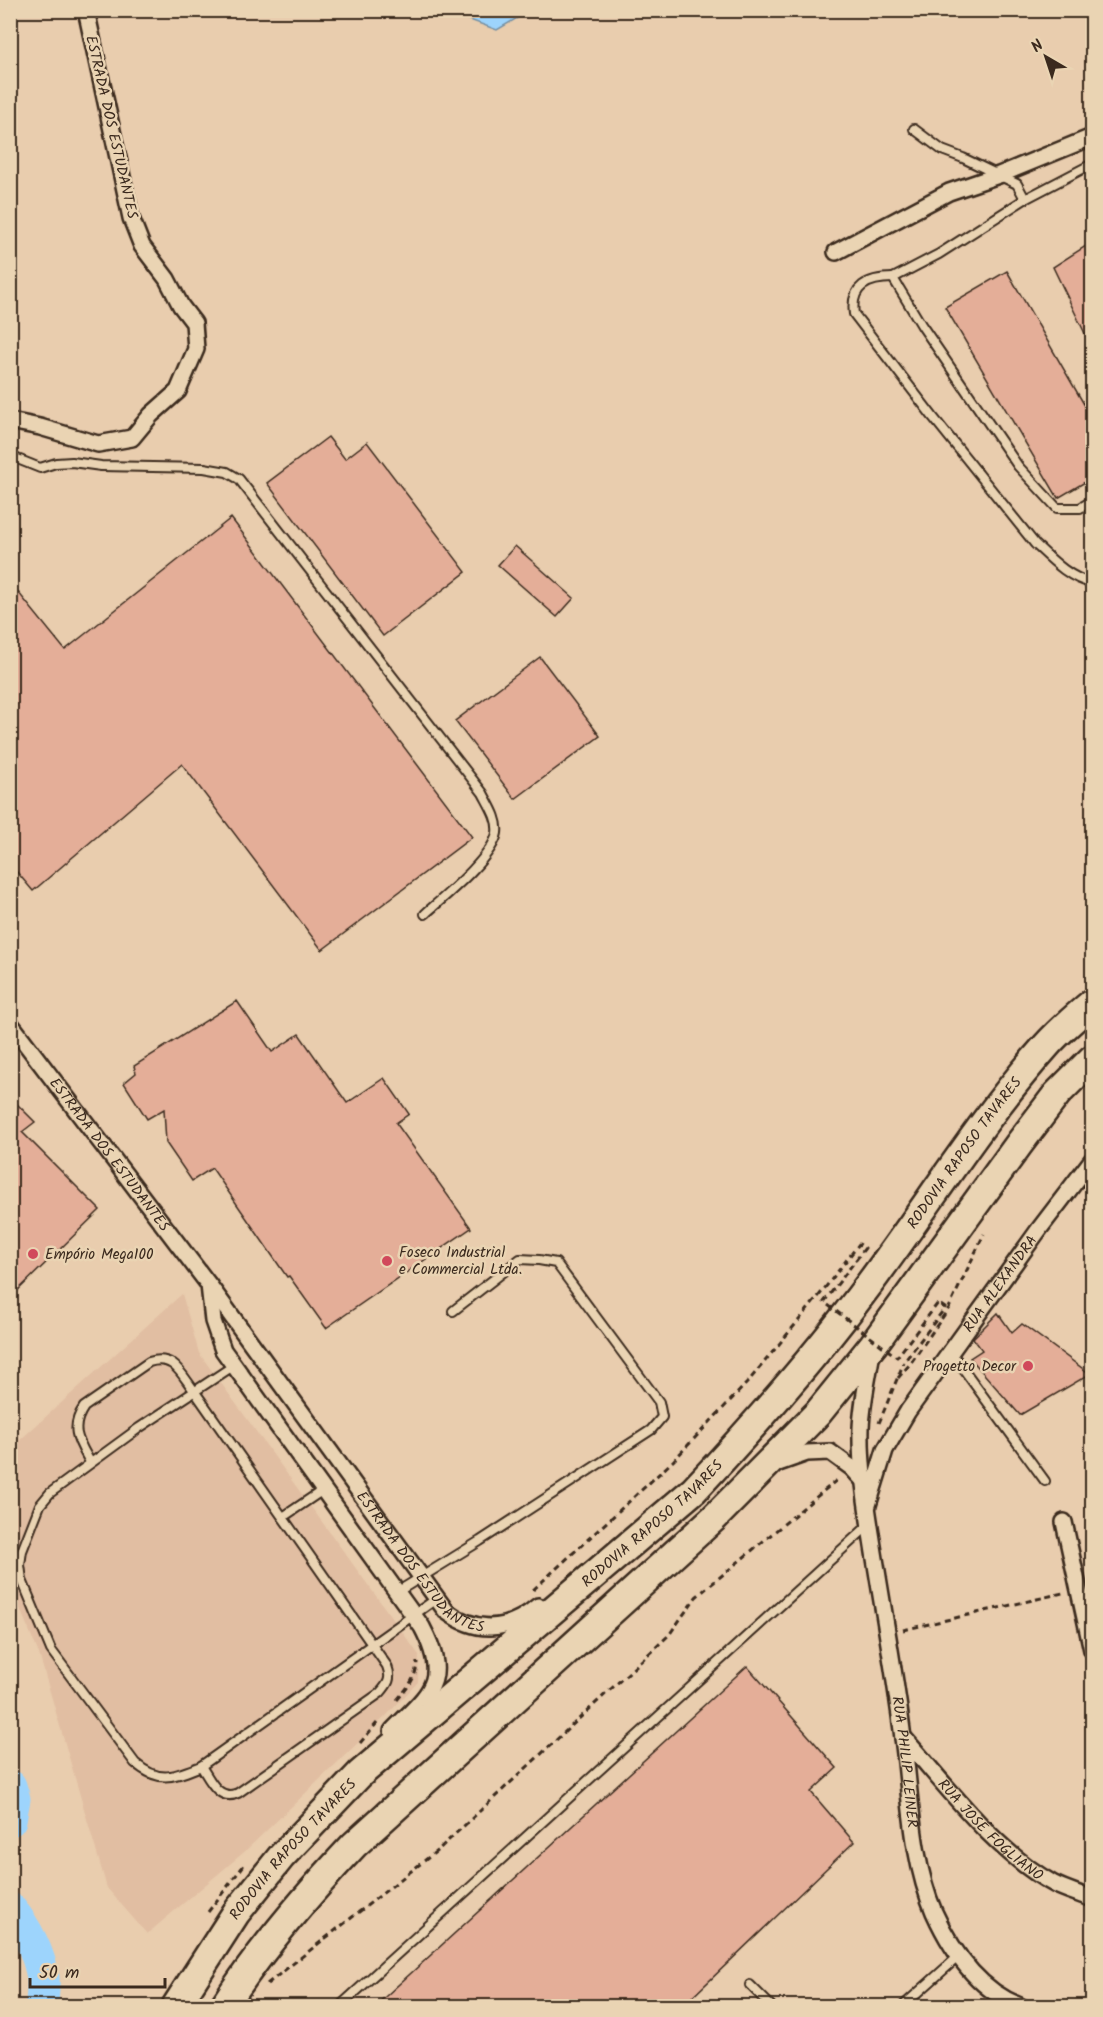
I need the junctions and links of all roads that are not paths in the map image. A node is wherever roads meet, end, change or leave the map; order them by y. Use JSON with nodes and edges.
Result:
{"nodes":[{"id":1,"x":86,"y":10,"type":"edge"},
{"id":2,"x":914,"y":129,"type":"dead end"},
{"id":3,"x":1092,"y":137,"type":"edge"},
{"id":4,"x":1092,"y":164,"type":"edge"},
{"id":5,"x":999,"y":175,"type":"junction"},
{"id":6,"x":1025,"y":199,"type":"junction"},
{"id":7,"x":836,"y":252,"type":"dead end"},
{"id":8,"x":893,"y":278,"type":"junction"},
{"id":9,"x":10,"y":421,"type":"edge"},
{"id":10,"x":10,"y":456,"type":"edge"},
{"id":11,"x":1092,"y":501,"type":"edge"},
{"id":12,"x":1092,"y":583,"type":"edge"},
{"id":13,"x":425,"y":914,"type":"dead end"},
{"id":14,"x":1092,"y":1003,"type":"edge"},
{"id":15,"x":10,"y":1023,"type":"edge"},
{"id":16,"x":1092,"y":1059,"type":"edge"},
{"id":17,"x":1092,"y":1160,"type":"edge"},
{"id":18,"x":209,"y":1285,"type":"junction"},
{"id":19,"x":453,"y":1311,"type":"dead end"},
{"id":20,"x":873,"y":1345,"type":"junction"},
{"id":21,"x":256,"y":1350,"type":"junction"},
{"id":22,"x":951,"y":1352,"type":"junction"},
{"id":23,"x":233,"y":1366,"type":"junction"},
{"id":24,"x":195,"y":1392,"type":"junction"},
{"id":25,"x":90,"y":1462,"type":"junction"},
{"id":26,"x":764,"y":1468,"type":"junction"},
{"id":27,"x":857,"y":1473,"type":"junction"},
{"id":28,"x":1045,"y":1481,"type":"dead end"},
{"id":29,"x":322,"y":1490,"type":"junction"},
{"id":30,"x":694,"y":1490,"type":"junction"},
{"id":31,"x":867,"y":1508,"type":"junction"},
{"id":32,"x":283,"y":1517,"type":"junction"},
{"id":33,"x":1064,"y":1522,"type":"dead end"},
{"id":34,"x":870,"y":1524,"type":"junction"},
{"id":35,"x":420,"y":1578,"type":"junction"},
{"id":36,"x":396,"y":1593,"type":"junction"},
{"id":37,"x":436,"y":1599,"type":"junction"},
{"id":38,"x":413,"y":1616,"type":"junction"},
{"id":39,"x":372,"y":1644,"type":"junction"},
{"id":40,"x":1092,"y":1650,"type":"edge"},
{"id":41,"x":903,"y":1737,"type":"junction"},
{"id":42,"x":201,"y":1766,"type":"junction"},
{"id":43,"x":281,"y":1857,"type":"junction"},
{"id":44,"x":1092,"y":1899,"type":"edge"},
{"id":45,"x":959,"y":1956,"type":"junction"},
{"id":46,"x":750,"y":1985,"type":"dead end"},
{"id":47,"x":176,"y":2007,"type":"edge"},
{"id":48,"x":224,"y":2007,"type":"edge"},
{"id":49,"x":340,"y":2007,"type":"edge"},
{"id":50,"x":771,"y":2007,"type":"edge"},
{"id":51,"x":903,"y":2007,"type":"edge"},
{"id":52,"x":1020,"y":2007,"type":"edge"}],
"edges":[{"from":1,"to":9,"type":"street","name":"ESTRADA DOS ESTUDANTES"},
{"from":2,"to":5,"type":"lane"},
{"from":3,"to":5,"type":"street"},
{"from":4,"to":6,"type":"lane"},
{"from":5,"to":6,"type":"lane"},
{"from":5,"to":7,"type":"street"},
{"from":6,"to":8,"type":"lane"},
{"from":8,"to":11,"type":"lane"},
{"from":8,"to":12,"type":"lane"},
{"from":10,"to":13,"type":"lane"},
{"from":14,"to":30,"type":"highway","name":"RODOVIA RAPOSO TAVARES"},
{"from":15,"to":18,"type":"street","name":"ESTRADA DOS ESTUDANTES"},
{"from":16,"to":20,"type":"highway"},
{"from":17,"to":22,"type":"street","name":"RUA ALEXANDRA"},
{"from":18,"to":21,"type":"street","name":"ESTRADA DOS ESTUDANTES"},
{"from":18,"to":23,"type":"street","name":"ESTRADA DOS ESTUDANTES"},
{"from":19,"to":35,"type":"lane"},
{"from":20,"to":26,"type":"highway"},
{"from":20,"to":27,"type":"street","name":"RUA PHILIP LEINER"},
{"from":21,"to":23,"type":"street"},
{"from":21,"to":35,"type":"street","name":"ESTRADA DOS ESTUDANTES"},
{"from":22,"to":28,"type":"lane"},
{"from":22,"to":31,"type":"street","name":"RUA ALEXANDRA"},
{"from":23,"to":24,"type":"lane"},
{"from":23,"to":29,"type":"street","name":"ESTRADA DOS ESTUDANTES"},
{"from":24,"to":25,"type":"lane"},
{"from":24,"to":25,"type":"lane"},
{"from":24,"to":32,"type":"lane"},
{"from":25,"to":42,"type":"lane"},
{"from":26,"to":27,"type":"street"},
{"from":26,"to":48,"type":"highway"},
{"from":27,"to":31,"type":"street","name":"RUA PHILIP LEINER"},
{"from":29,"to":32,"type":"lane"},
{"from":29,"to":36,"type":"street","name":"ESTRADA DOS ESTUDANTES"},
{"from":30,"to":37,"type":"street","name":"ESTRADA DOS ESTUDANTES"},
{"from":30,"to":43,"type":"highway","name":"RODOVIA RAPOSO TAVARES"},
{"from":31,"to":34,"type":"street","name":"RUA PHILIP LEINER"},
{"from":32,"to":39,"type":"lane"},
{"from":33,"to":40,"type":"street"},
{"from":34,"to":41,"type":"street","name":"RUA PHILIP LEINER"},
{"from":34,"to":49,"type":"lane"},
{"from":35,"to":36,"type":"lane"},
{"from":35,"to":37,"type":"street","name":"ESTRADA DOS ESTUDANTES"},
{"from":36,"to":38,"type":"street","name":"ESTRADA DOS ESTUDANTES"},
{"from":37,"to":38,"type":"lane"},
{"from":38,"to":39,"type":"lane"},
{"from":38,"to":43,"type":"street","name":"ESTRADA DOS ESTUDANTES"},
{"from":39,"to":42,"type":"lane"},
{"from":39,"to":42,"type":"lane"},
{"from":41,"to":44,"type":"street","name":"RUA JOSÉ FOGLIANO"},
{"from":41,"to":45,"type":"street","name":"RUA PHILIP LEINER"},
{"from":43,"to":47,"type":"highway","name":"RODOVIA RAPOSO TAVARES"},
{"from":45,"to":51,"type":"lane"},
{"from":45,"to":52,"type":"street","name":"RUA PHILIP LEINER"},
{"from":46,"to":50,"type":"lane"}]}
